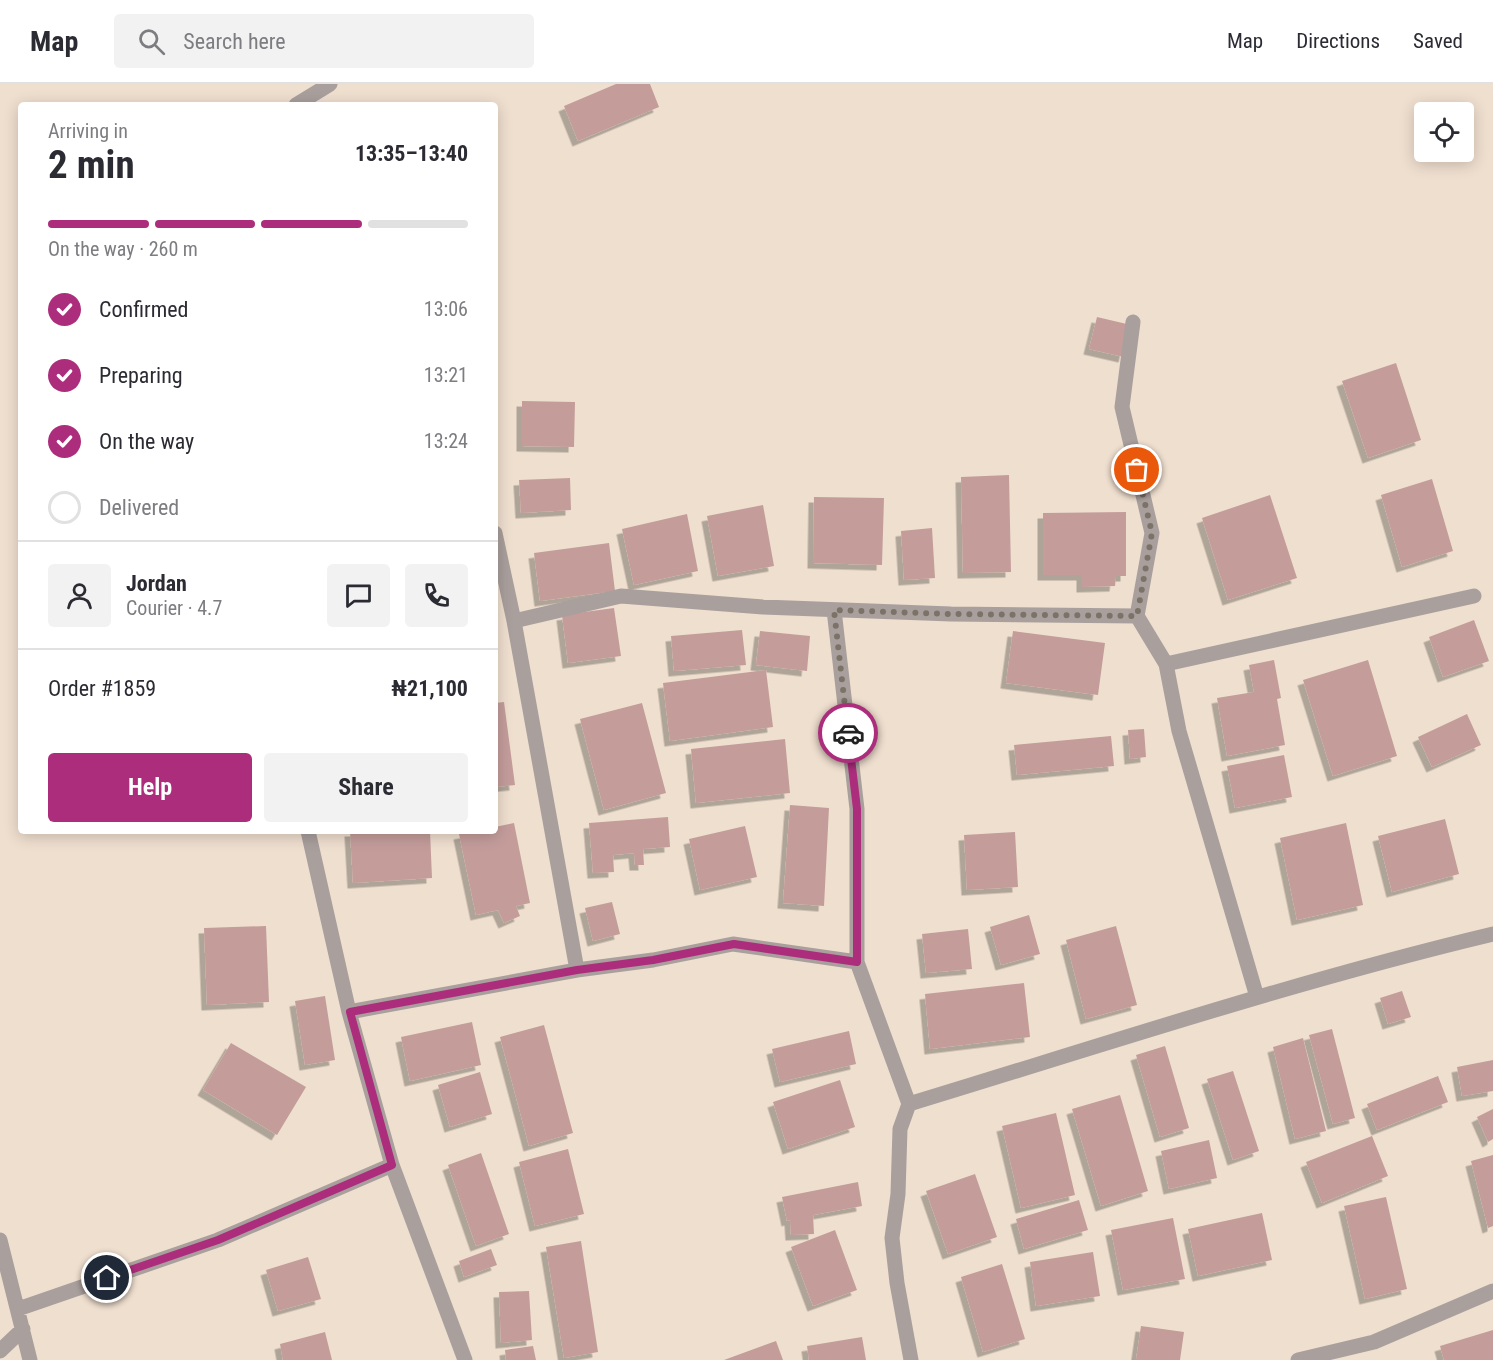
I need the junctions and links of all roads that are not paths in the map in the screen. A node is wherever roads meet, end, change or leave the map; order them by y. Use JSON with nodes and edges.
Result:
{"nodes":[{"id":1,"x":330,"y":84,"type":"edge"},
{"id":2,"x":301,"y":102,"type":"edge"},
{"id":3,"x":1133,"y":322,"type":"dead end"},
{"id":4,"x":498,"y":546,"type":"edge"},
{"id":5,"x":1474,"y":596,"type":"dead end"},
{"id":6,"x":834,"y":610,"type":"junction"},
{"id":7,"x":1137,"y":616,"type":"junction"},
{"id":8,"x":514,"y":621,"type":"junction"},
{"id":9,"x":1166,"y":664,"type":"junction"},
{"id":10,"x":309,"y":834,"type":"edge"},
{"id":11,"x":1493,"y":934,"type":"edge"},
{"id":12,"x":857,"y":962,"type":"junction"},
{"id":13,"x":577,"y":970,"type":"junction"},
{"id":14,"x":1257,"y":997,"type":"junction"},
{"id":15,"x":350,"y":1012,"type":"junction"},
{"id":16,"x":909,"y":1104,"type":"junction"},
{"id":17,"x":392,"y":1165,"type":"junction"},
{"id":18,"x":0,"y":1240,"type":"edge"},
{"id":19,"x":1493,"y":1291,"type":"edge"},
{"id":20,"x":18,"y":1309,"type":"junction"},
{"id":21,"x":23,"y":1329,"type":"junction"},
{"id":22,"x":0,"y":1351,"type":"edge"},
{"id":23,"x":30,"y":1360,"type":"edge"},
{"id":24,"x":465,"y":1360,"type":"edge"},
{"id":25,"x":911,"y":1360,"type":"edge"},
{"id":26,"x":1298,"y":1360,"type":"edge"}],
"edges":[{"from":1,"to":2,"type":"street"},
{"from":3,"to":7,"type":"street"},
{"from":4,"to":8,"type":"street"},
{"from":5,"to":9,"type":"street"},
{"from":6,"to":7,"type":"street"},
{"from":6,"to":8,"type":"street"},
{"from":6,"to":12,"type":"street"},
{"from":7,"to":9,"type":"street"},
{"from":8,"to":13,"type":"street"},
{"from":9,"to":14,"type":"street"},
{"from":10,"to":15,"type":"street"},
{"from":11,"to":14,"type":"street"},
{"from":12,"to":13,"type":"street"},
{"from":12,"to":16,"type":"street"},
{"from":13,"to":15,"type":"street"},
{"from":14,"to":16,"type":"street"},
{"from":15,"to":17,"type":"street"},
{"from":16,"to":25,"type":"street"},
{"from":17,"to":20,"type":"street"},
{"from":17,"to":24,"type":"street"},
{"from":18,"to":20,"type":"street"},
{"from":19,"to":26,"type":"street"},
{"from":20,"to":21,"type":"street"},
{"from":21,"to":22,"type":"street"},
{"from":21,"to":23,"type":"street"}]}
